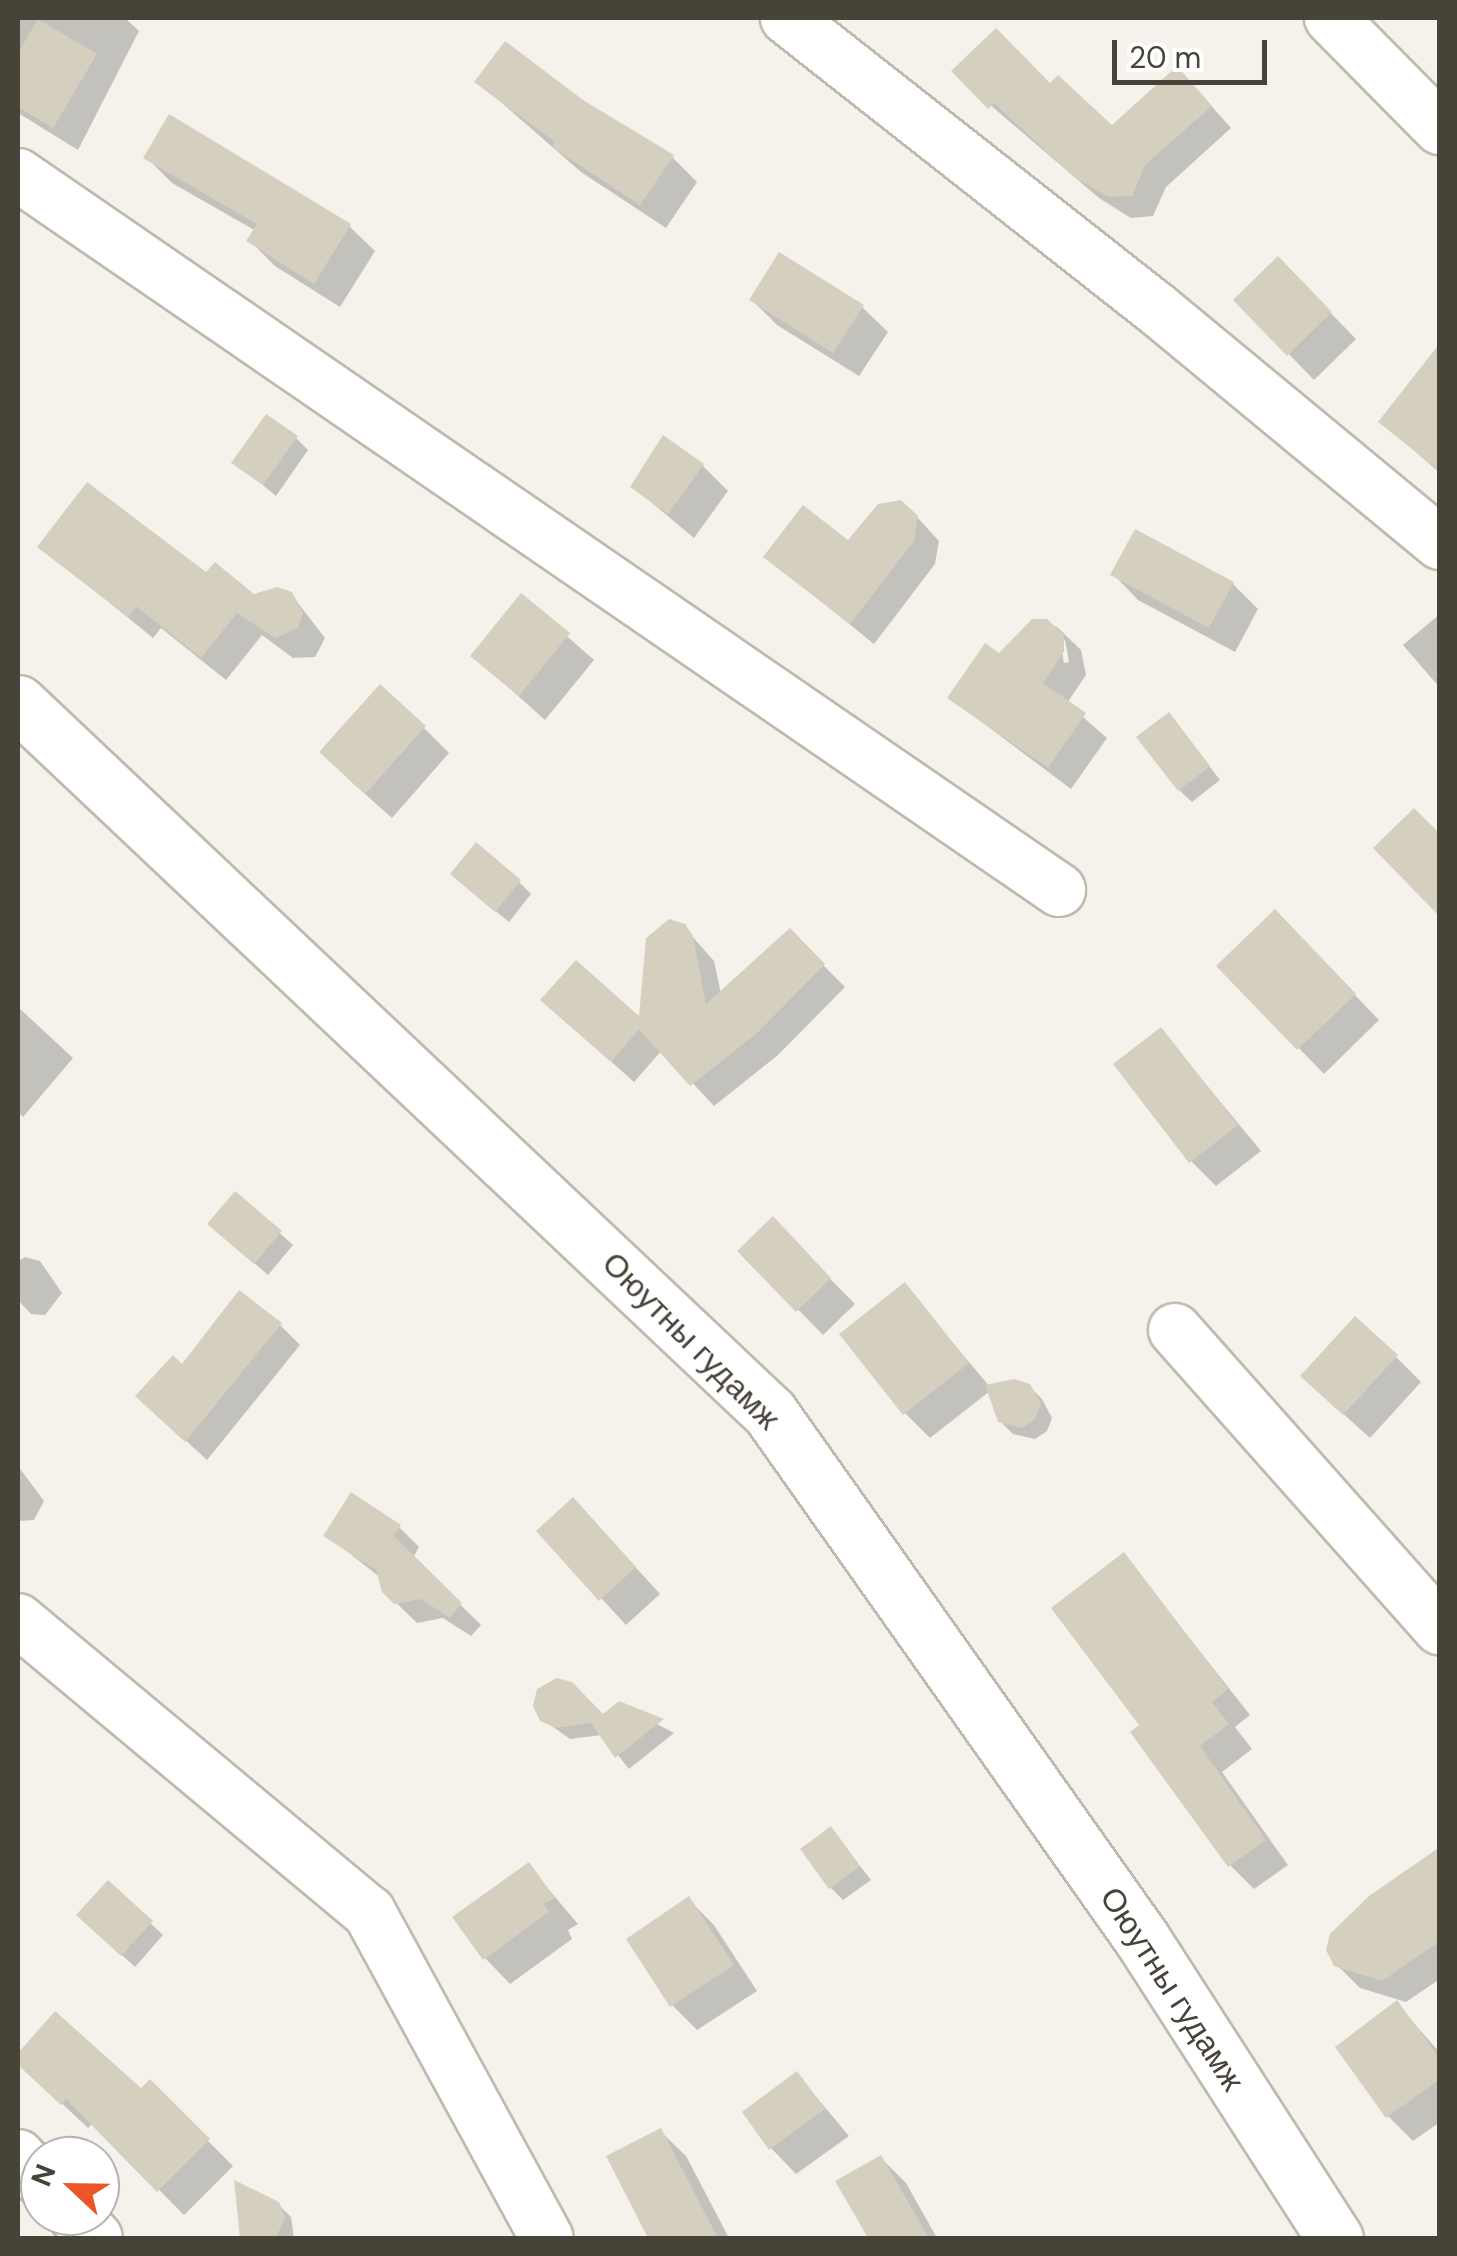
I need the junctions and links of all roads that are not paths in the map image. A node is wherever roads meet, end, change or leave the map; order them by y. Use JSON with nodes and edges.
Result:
{"nodes":[{"id":1,"x":788,"y":18,"type":"edge"},
{"id":2,"x":1330,"y":18,"type":"edge"},
{"id":3,"x":1440,"y":128,"type":"edge"},
{"id":4,"x":18,"y":175,"type":"edge"},
{"id":5,"x":1440,"y":544,"type":"edge"},
{"id":6,"x":18,"y":703,"type":"edge"},
{"id":7,"x":1059,"y":890,"type":"dead end"},
{"id":8,"x":1176,"y":1330,"type":"dead end"},
{"id":9,"x":18,"y":1620,"type":"edge"},
{"id":10,"x":1440,"y":1628,"type":"edge"},
{"id":11,"x":547,"y":2238,"type":"edge"},
{"id":12,"x":1335,"y":2238,"type":"edge"}],
"edges":[{"from":1,"to":5,"type":"street"},
{"from":2,"to":3,"type":"street"},
{"from":4,"to":7,"type":"street"},
{"from":6,"to":12,"type":"street","name":"Оюутны гудамж"},
{"from":8,"to":10,"type":"street"},
{"from":9,"to":11,"type":"street"}]}
